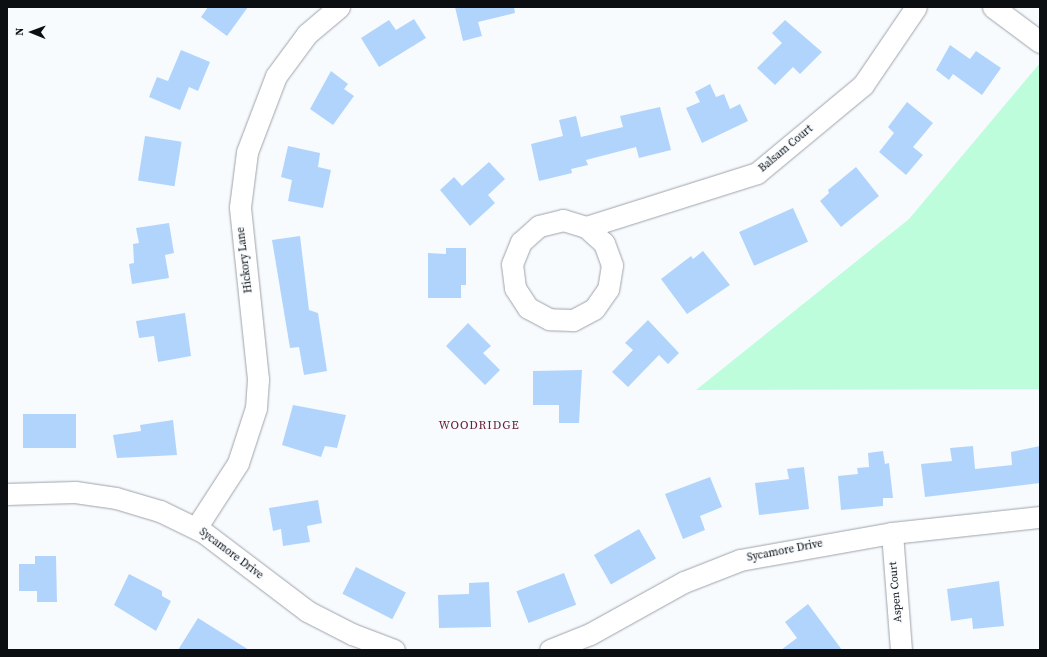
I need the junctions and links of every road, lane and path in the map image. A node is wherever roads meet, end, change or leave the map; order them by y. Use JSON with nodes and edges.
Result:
{"nodes":[{"id":1,"x":339,"y":7,"type":"edge"},
{"id":2,"x":916,"y":7,"type":"edge"},
{"id":3,"x":993,"y":7,"type":"edge"},
{"id":4,"x":1040,"y":42,"type":"edge"},
{"id":5,"x":586,"y":226,"type":"junction"},
{"id":6,"x":7,"y":494,"type":"edge"},
{"id":7,"x":1040,"y":517,"type":"edge"},
{"id":8,"x":196,"y":528,"type":"junction"},
{"id":9,"x":892,"y":533,"type":"junction"},
{"id":10,"x":394,"y":650,"type":"edge"},
{"id":11,"x":550,"y":650,"type":"edge"},
{"id":12,"x":902,"y":650,"type":"edge"}],
"edges":[{"from":1,"to":8,"type":"street","name":"Hickory Lane"},
{"from":2,"to":5,"type":"street","name":"Balsam Court"},
{"from":3,"to":4,"type":"street"},
{"from":5,"to":5,"type":"street"},
{"from":6,"to":8,"type":"street","name":"Sycamore Drive"},
{"from":7,"to":9,"type":"street","name":"Sycamore Drive"},
{"from":8,"to":10,"type":"street","name":"Sycamore Drive"},
{"from":9,"to":11,"type":"street","name":"Sycamore Drive"},
{"from":9,"to":12,"type":"street","name":"Aspen Court"}]}
